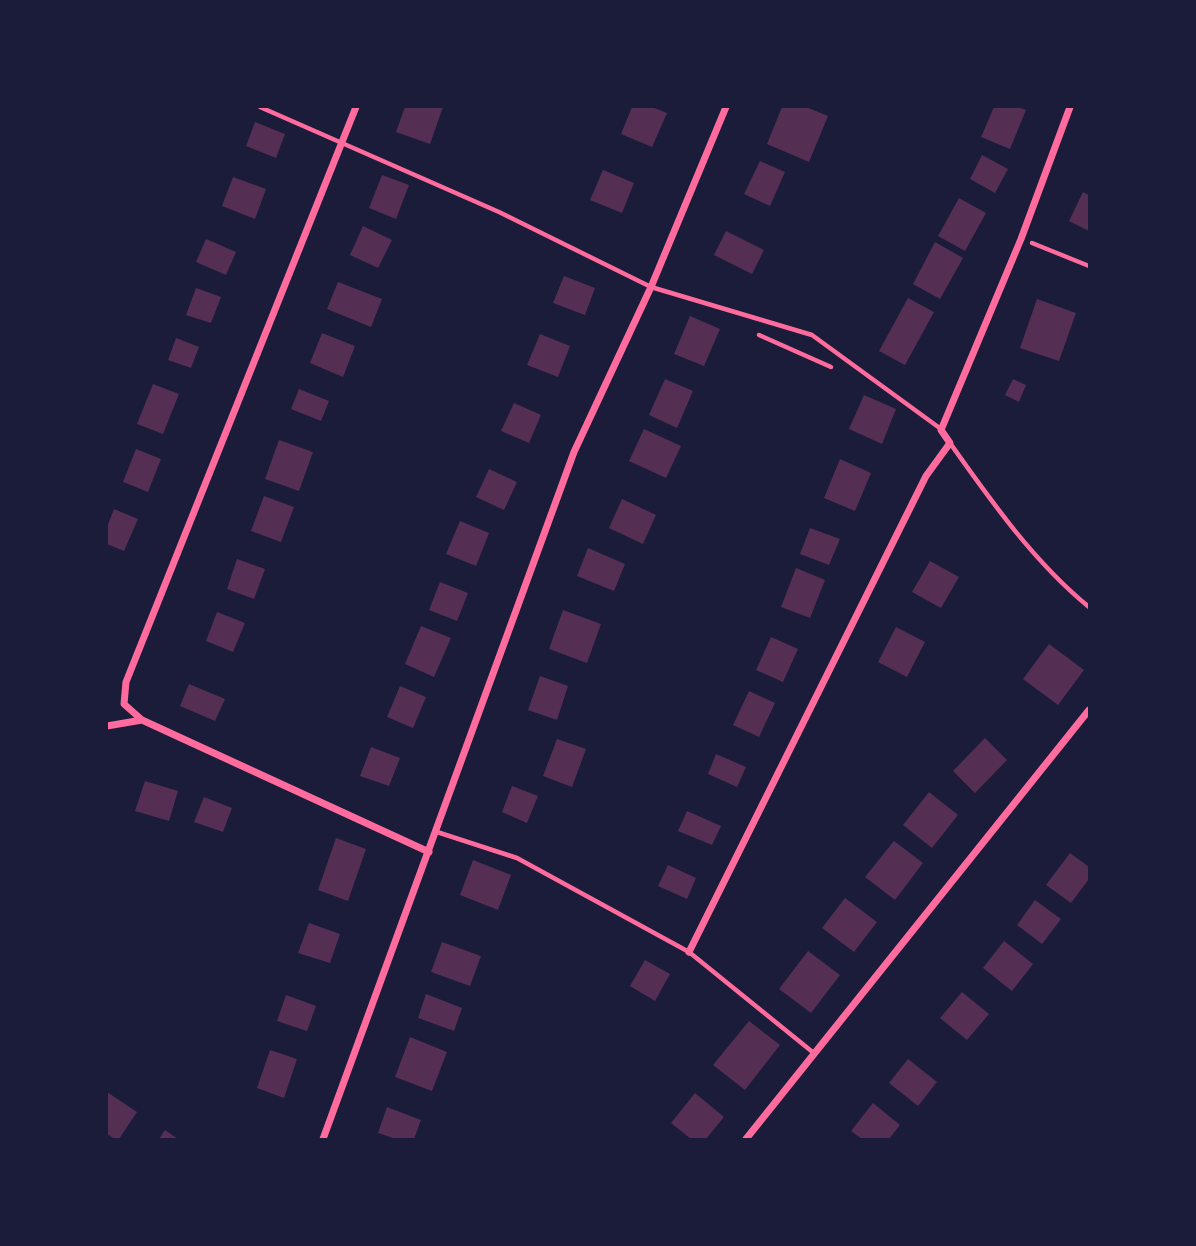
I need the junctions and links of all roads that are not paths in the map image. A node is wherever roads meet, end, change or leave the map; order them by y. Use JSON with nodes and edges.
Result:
{"nodes":[{"id":1,"x":260,"y":107,"type":"edge"},
{"id":2,"x":356,"y":107,"type":"edge"},
{"id":3,"x":726,"y":107,"type":"edge"},
{"id":4,"x":1070,"y":107,"type":"edge"},
{"id":5,"x":342,"y":144,"type":"junction"},
{"id":6,"x":651,"y":287,"type":"junction"},
{"id":7,"x":942,"y":430,"type":"junction"},
{"id":8,"x":950,"y":443,"type":"junction"},
{"id":9,"x":1089,"y":607,"type":"edge"},
{"id":10,"x":1089,"y":710,"type":"edge"},
{"id":11,"x":142,"y":720,"type":"junction"},
{"id":12,"x":107,"y":726,"type":"edge"},
{"id":13,"x":437,"y":832,"type":"junction"},
{"id":14,"x":429,"y":852,"type":"junction"},
{"id":15,"x":689,"y":952,"type":"junction"},
{"id":16,"x":815,"y":1054,"type":"junction"},
{"id":17,"x":324,"y":1139,"type":"edge"},
{"id":18,"x":746,"y":1139,"type":"edge"}],
"edges":[{"from":1,"to":5,"type":"lane"},
{"from":2,"to":5,"type":"street"},
{"from":3,"to":6,"type":"street"},
{"from":4,"to":7,"type":"street"},
{"from":5,"to":6,"type":"lane"},
{"from":5,"to":11,"type":"street"},
{"from":6,"to":7,"type":"lane"},
{"from":6,"to":13,"type":"street"},
{"from":7,"to":8,"type":"street"},
{"from":8,"to":9,"type":"lane"},
{"from":8,"to":15,"type":"street"},
{"from":10,"to":16,"type":"street"},
{"from":11,"to":12,"type":"street"},
{"from":11,"to":14,"type":"street"},
{"from":13,"to":14,"type":"street"},
{"from":13,"to":15,"type":"lane"},
{"from":14,"to":17,"type":"street"},
{"from":15,"to":16,"type":"lane"},
{"from":16,"to":18,"type":"street"}]}
